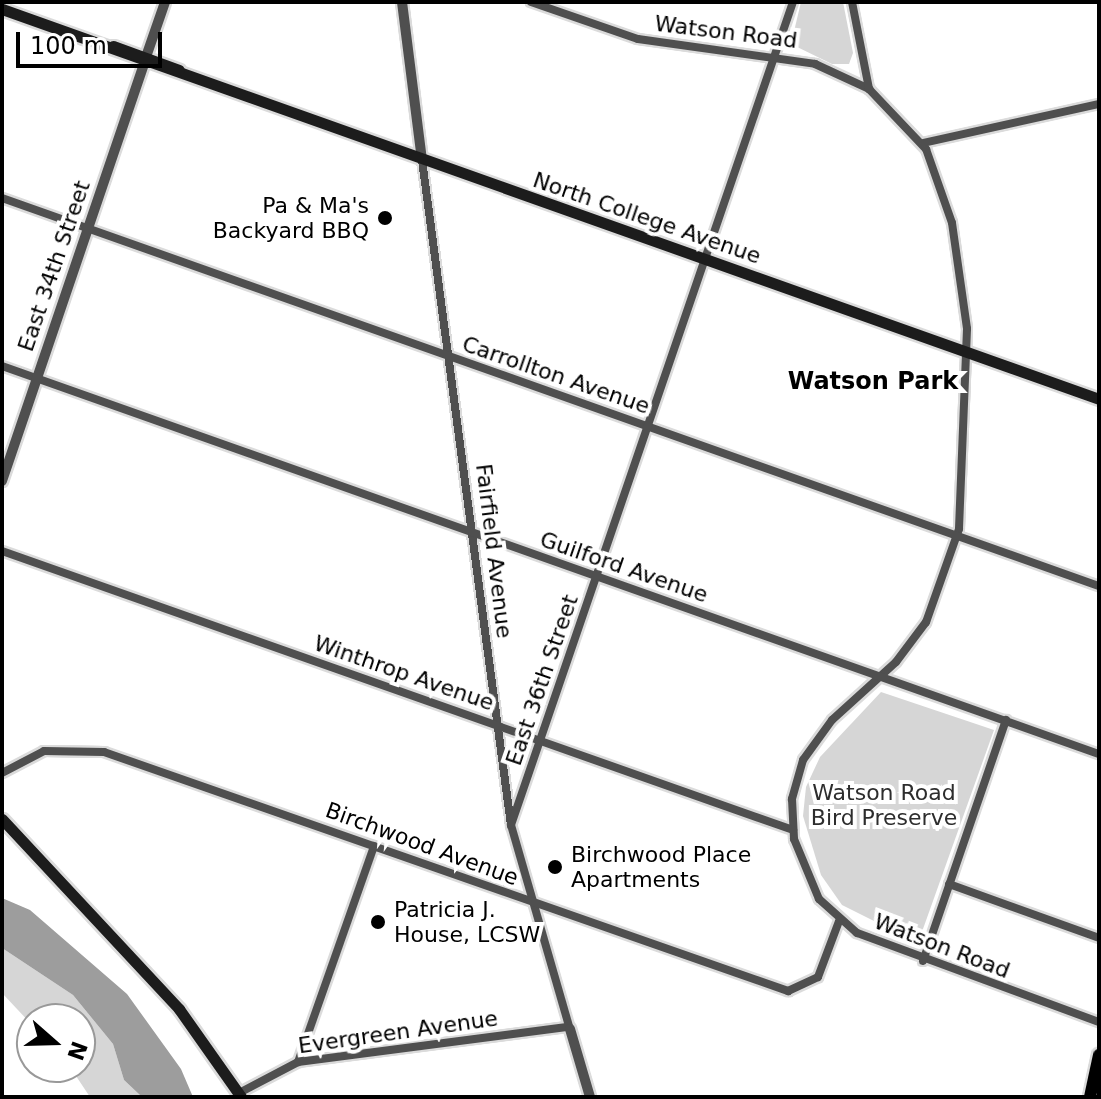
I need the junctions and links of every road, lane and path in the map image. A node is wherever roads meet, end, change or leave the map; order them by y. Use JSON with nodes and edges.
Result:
{"nodes":[{"id":1,"x":165,"y":2,"type":"edge"},
{"id":2,"x":402,"y":2,"type":"edge"},
{"id":3,"x":531,"y":2,"type":"edge"},
{"id":4,"x":793,"y":2,"type":"edge"},
{"id":5,"x":852,"y":2,"type":"edge"},
{"id":6,"x":2,"y":9,"type":"edge"},
{"id":7,"x":775,"y":55,"type":"junction"},
{"id":8,"x":146,"y":59,"type":"junction"},
{"id":9,"x":869,"y":89,"type":"junction"},
{"id":10,"x":1099,"y":104,"type":"edge"},
{"id":11,"x":923,"y":143,"type":"junction"},
{"id":12,"x":422,"y":160,"type":"junction"},
{"id":13,"x":2,"y":198,"type":"edge"},
{"id":14,"x":89,"y":229,"type":"junction"},
{"id":15,"x":706,"y":259,"type":"junction"},
{"id":16,"x":967,"y":352,"type":"junction"},
{"id":17,"x":449,"y":357,"type":"junction"},
{"id":18,"x":2,"y":366,"type":"edge"},
{"id":19,"x":37,"y":379,"type":"junction"},
{"id":20,"x":1099,"y":399,"type":"edge"},
{"id":21,"x":647,"y":426,"type":"junction"},
{"id":22,"x":2,"y":481,"type":"edge"},
{"id":23,"x":472,"y":533,"type":"junction"},
{"id":24,"x":958,"y":536,"type":"junction"},
{"id":25,"x":2,"y":551,"type":"edge"},
{"id":26,"x":596,"y":577,"type":"junction"},
{"id":27,"x":1099,"y":586,"type":"edge"},
{"id":28,"x":881,"y":676,"type":"junction"},
{"id":29,"x":1006,"y":720,"type":"junction"},
{"id":30,"x":497,"y":724,"type":"junction"},
{"id":31,"x":540,"y":739,"type":"junction"},
{"id":32,"x":1099,"y":754,"type":"edge"},
{"id":33,"x":2,"y":773,"type":"edge"},
{"id":34,"x":2,"y":819,"type":"edge"},
{"id":35,"x":511,"y":825,"type":"junction"},
{"id":36,"x":793,"y":830,"type":"junction"},
{"id":37,"x":374,"y":846,"type":"junction"},
{"id":38,"x":949,"y":884,"type":"junction"},
{"id":39,"x":534,"y":903,"type":"junction"},
{"id":40,"x":839,"y":921,"type":"junction"},
{"id":41,"x":1099,"y":938,"type":"edge"},
{"id":42,"x":923,"y":961,"type":"junction"},
{"id":43,"x":1099,"y":1022,"type":"edge"},
{"id":44,"x":570,"y":1028,"type":"junction"},
{"id":45,"x":1099,"y":1055,"type":"edge"},
{"id":46,"x":298,"y":1062,"type":"junction"},
{"id":47,"x":240,"y":1095,"type":"edge"},
{"id":48,"x":590,"y":1097,"type":"edge"},
{"id":49,"x":1090,"y":1097,"type":"edge"}],
"edges":[{"from":1,"to":8,"type":"street","name":"East 34th Street"},
{"from":2,"to":12,"type":"street","name":"Fairfield Avenue"},
{"from":3,"to":7,"type":"street","name":"Watson Road"},
{"from":4,"to":7,"type":"street","name":"East 36th Street"},
{"from":5,"to":9,"type":"street"},
{"from":6,"to":8,"type":"main road","name":"North College Avenue"},
{"from":7,"to":9,"type":"street","name":"Watson Road"},
{"from":7,"to":15,"type":"street","name":"East 36th Street"},
{"from":8,"to":12,"type":"main road","name":"North College Avenue"},
{"from":8,"to":14,"type":"street","name":"East 34th Street"},
{"from":9,"to":11,"type":"street","name":"Watson Road"},
{"from":10,"to":11,"type":"street"},
{"from":11,"to":16,"type":"street","name":"Watson Road"},
{"from":12,"to":15,"type":"main road","name":"North College Avenue"},
{"from":12,"to":17,"type":"street","name":"Fairfield Avenue"},
{"from":13,"to":14,"type":"street","name":"Carrollton Avenue"},
{"from":14,"to":17,"type":"street","name":"Carrollton Avenue"},
{"from":14,"to":19,"type":"street","name":"East 34th Street"},
{"from":15,"to":16,"type":"main road","name":"North College Avenue"},
{"from":15,"to":21,"type":"street","name":"East 36th Street"},
{"from":16,"to":20,"type":"main road","name":"North College Avenue"},
{"from":16,"to":24,"type":"street","name":"Watson Road"},
{"from":17,"to":21,"type":"street","name":"Carrollton Avenue"},
{"from":17,"to":23,"type":"street","name":"Fairfield Avenue"},
{"from":18,"to":19,"type":"street","name":"Guilford Avenue"},
{"from":19,"to":22,"type":"street","name":"East 34th Street"},
{"from":19,"to":23,"type":"street","name":"Guilford Avenue"},
{"from":21,"to":24,"type":"street","name":"Carrollton Avenue"},
{"from":21,"to":26,"type":"street","name":"East 36th Street"},
{"from":23,"to":26,"type":"street","name":"Guilford Avenue"},
{"from":23,"to":30,"type":"street","name":"Fairfield Avenue"},
{"from":24,"to":27,"type":"street","name":"Carrollton Avenue"},
{"from":24,"to":28,"type":"street","name":"Watson Road"},
{"from":25,"to":30,"type":"street","name":"Winthrop Avenue"},
{"from":26,"to":28,"type":"street","name":"Guilford Avenue"},
{"from":26,"to":31,"type":"street","name":"East 36th Street"},
{"from":28,"to":29,"type":"street","name":"Guilford Avenue"},
{"from":28,"to":36,"type":"street","name":"Watson Road"},
{"from":29,"to":32,"type":"street","name":"Guilford Avenue"},
{"from":29,"to":38,"type":"street"},
{"from":30,"to":31,"type":"street","name":"Winthrop Avenue"},
{"from":30,"to":35,"type":"street","name":"Fairfield Avenue"},
{"from":31,"to":35,"type":"street","name":"East 36th Street"},
{"from":31,"to":36,"type":"street","name":"Winthrop Avenue"},
{"from":33,"to":37,"type":"street","name":"Birchwood Avenue"},
{"from":34,"to":47,"type":"main road"},
{"from":35,"to":39,"type":"street","name":"Fairfield Avenue"},
{"from":36,"to":40,"type":"street","name":"Watson Road"},
{"from":37,"to":39,"type":"street","name":"Birchwood Avenue"},
{"from":37,"to":46,"type":"street"},
{"from":38,"to":41,"type":"street"},
{"from":38,"to":42,"type":"street"},
{"from":39,"to":40,"type":"street","name":"Birchwood Avenue"},
{"from":39,"to":44,"type":"street","name":"Fairfield Avenue"},
{"from":40,"to":42,"type":"street","name":"Watson Road"},
{"from":42,"to":43,"type":"street","name":"Watson Road"},
{"from":44,"to":46,"type":"street","name":"Evergreen Avenue"},
{"from":44,"to":48,"type":"street","name":"Fairfield Avenue"},
{"from":45,"to":49,"type":"main road"},
{"from":46,"to":47,"type":"street","name":"Evergreen Avenue"}]}
